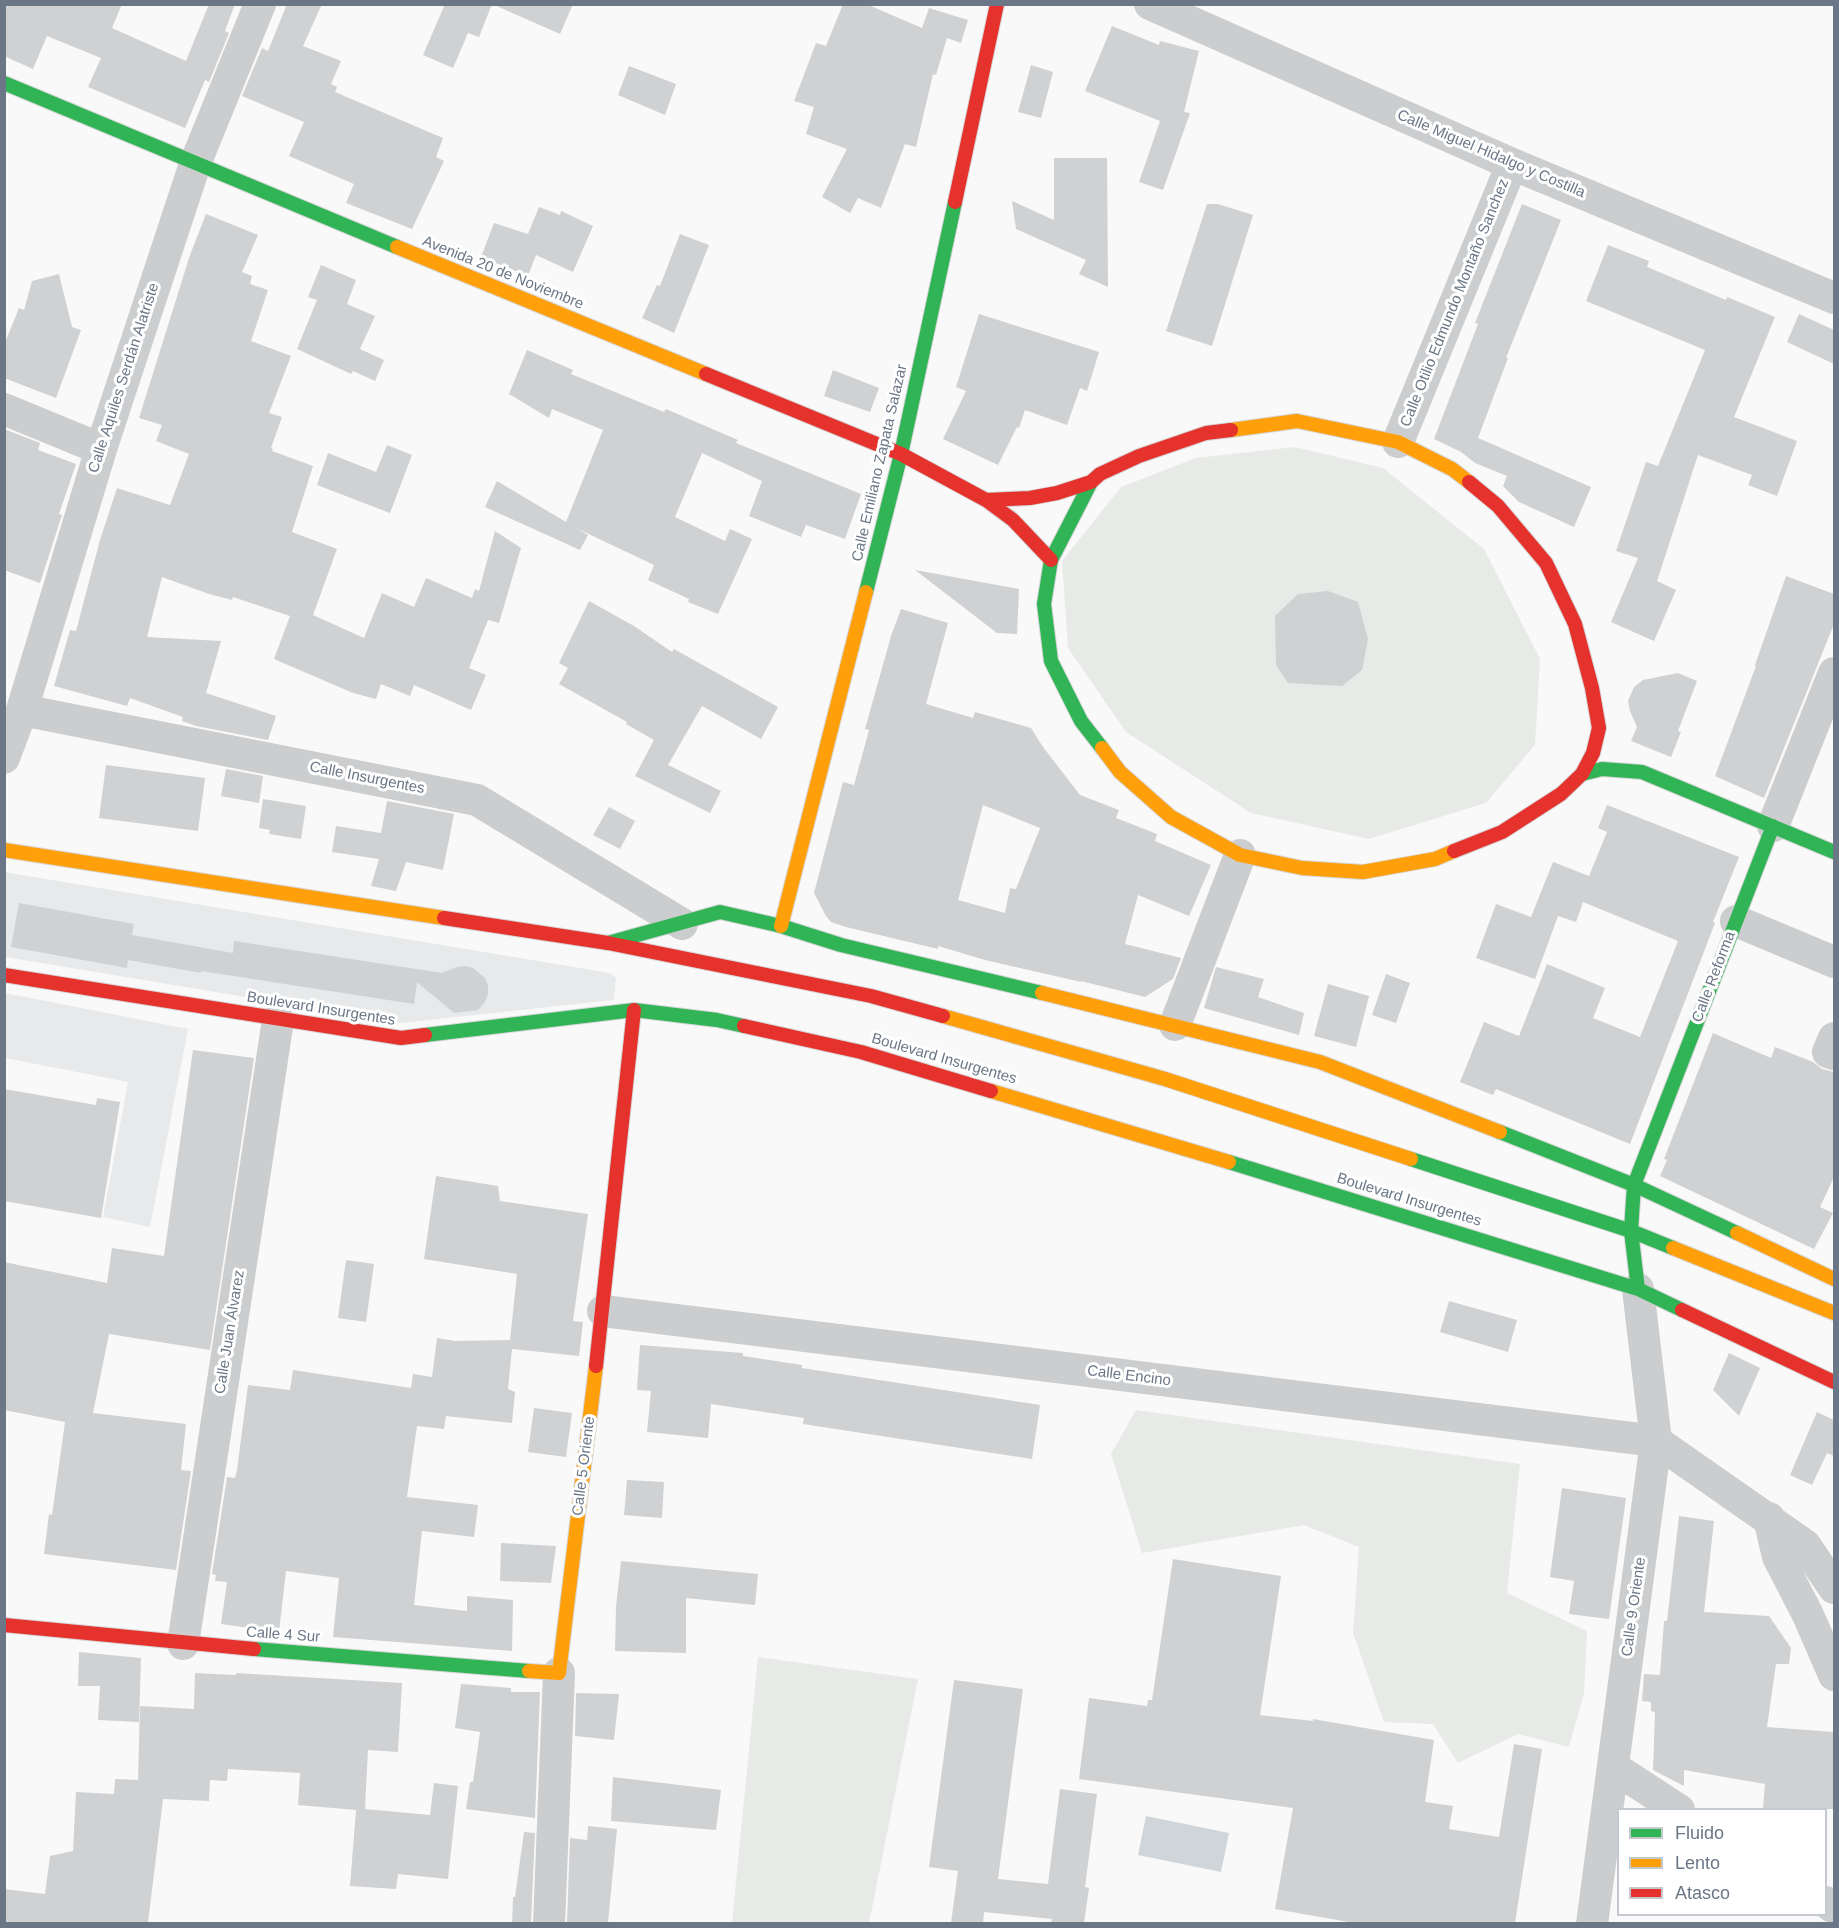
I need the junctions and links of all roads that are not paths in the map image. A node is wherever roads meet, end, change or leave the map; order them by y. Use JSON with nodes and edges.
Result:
{"nodes":[{"id":1,"x":260,"y":4,"type":"edge"},
{"id":2,"x":998,"y":4,"type":"edge"},
{"id":3,"x":1150,"y":4,"type":"edge"},
{"id":4,"x":4,"y":83,"type":"edge"},
{"id":5,"x":195,"y":164,"type":"junction"},
{"id":6,"x":1512,"y":164,"type":"junction"},
{"id":7,"x":1834,"y":298,"type":"edge"},
{"id":8,"x":4,"y":409,"type":"edge"},
{"id":9,"x":1398,"y":442,"type":"junction"},
{"id":10,"x":101,"y":449,"type":"junction"},
{"id":11,"x":901,"y":454,"type":"junction"},
{"id":12,"x":1091,"y":482,"type":"junction"},
{"id":13,"x":986,"y":500,"type":"junction"},
{"id":14,"x":1051,"y":560,"type":"junction"},
{"id":15,"x":1834,"y":673,"type":"edge"},
{"id":16,"x":22,"y":710,"type":"junction"},
{"id":17,"x":1599,"y":728,"type":"junction"},
{"id":18,"x":1611,"y":743,"type":"dead end"},
{"id":19,"x":4,"y":758,"type":"edge"},
{"id":20,"x":1629,"y":760,"type":"dead end"},
{"id":21,"x":1642,"y":772,"type":"junction"},
{"id":22,"x":1582,"y":774,"type":"junction"},
{"id":23,"x":1773,"y":826,"type":"junction"},
{"id":24,"x":4,"y":850,"type":"edge"},
{"id":25,"x":1834,"y":852,"type":"edge"},
{"id":26,"x":1240,"y":855,"type":"junction"},
{"id":27,"x":1736,"y":921,"type":"junction"},
{"id":28,"x":682,"y":924,"type":"junction"},
{"id":29,"x":780,"y":926,"type":"junction"},
{"id":30,"x":608,"y":943,"type":"junction"},
{"id":31,"x":1834,"y":962,"type":"edge"},
{"id":32,"x":4,"y":975,"type":"edge"},
{"id":33,"x":634,"y":1010,"type":"junction"},
{"id":34,"x":278,"y":1020,"type":"junction"},
{"id":35,"x":1175,"y":1025,"type":"junction"},
{"id":36,"x":1834,"y":1038,"type":"edge"},
{"id":37,"x":1834,"y":1054,"type":"edge"},
{"id":38,"x":1634,"y":1185,"type":"junction"},
{"id":39,"x":1631,"y":1231,"type":"junction"},
{"id":40,"x":1834,"y":1279,"type":"edge"},
{"id":41,"x":1638,"y":1289,"type":"junction"},
{"id":42,"x":603,"y":1311,"type":"junction"},
{"id":43,"x":1834,"y":1313,"type":"edge"},
{"id":44,"x":1834,"y":1382,"type":"edge"},
{"id":45,"x":1656,"y":1441,"type":"junction"},
{"id":46,"x":1768,"y":1518,"type":"junction"},
{"id":47,"x":1834,"y":1588,"type":"edge"},
{"id":48,"x":1821,"y":1609,"type":"edge"},
{"id":49,"x":4,"y":1625,"type":"edge"},
{"id":50,"x":183,"y":1644,"type":"junction"},
{"id":51,"x":559,"y":1674,"type":"junction"},
{"id":52,"x":1834,"y":1675,"type":"edge"},
{"id":53,"x":1613,"y":1767,"type":"junction"},
{"id":54,"x":1677,"y":1808,"type":"edge"},
{"id":55,"x":549,"y":1923,"type":"edge"},
{"id":56,"x":1592,"y":1923,"type":"edge"}],
"edges":[{"from":1,"to":5,"type":"street","name":"Calle Aquiles Serdán Alatriste"},
{"from":2,"to":11,"type":"street","name":"Calle Emiliano Zapata Salazar"},
{"from":3,"to":6,"type":"street","name":"Calle Miguel Hidalgo y Costilla"},
{"from":4,"to":5,"type":"street","name":"Avenida 20 de Noviembre"},
{"from":5,"to":10,"type":"street","name":"Calle Aquiles Serdán Alatriste"},
{"from":5,"to":11,"type":"street","name":"Avenida 20 de Noviembre"},
{"from":6,"to":7,"type":"street","name":"Calle Miguel Hidalgo y Costilla"},
{"from":6,"to":9,"type":"street","name":"Calle Otilio Edmundo Montaño Sanchez"},
{"from":8,"to":10,"type":"street"},
{"from":9,"to":12,"type":"street"},
{"from":9,"to":17,"type":"street"},
{"from":10,"to":16,"type":"street","name":"Calle Aquiles Serdán Alatriste"},
{"from":11,"to":13,"type":"street","name":"Avenida 20 de Noviembre"},
{"from":11,"to":29,"type":"street","name":"Calle Emiliano Zapata Salazar"},
{"from":12,"to":13,"type":"street"},
{"from":12,"to":14,"type":"street"},
{"from":13,"to":14,"type":"street","name":"Avenida 20 de Noviembre"},
{"from":14,"to":26,"type":"street"},
{"from":15,"to":23,"type":"street","name":"Calle Reforma"},
{"from":16,"to":19,"type":"street","name":"Calle Aquiles Serdán Alatriste"},
{"from":16,"to":28,"type":"street","name":"Calle Insurgentes"},
{"from":17,"to":18,"type":"street"},
{"from":17,"to":22,"type":"street"},
{"from":20,"to":21,"type":"street"},
{"from":21,"to":22,"type":"street"},
{"from":21,"to":23,"type":"street"},
{"from":22,"to":26,"type":"street"},
{"from":23,"to":25,"type":"street"},
{"from":23,"to":27,"type":"street","name":"Calle Reforma"},
{"from":24,"to":30,"type":"street"},
{"from":26,"to":35,"type":"street"},
{"from":27,"to":31,"type":"street"},
{"from":27,"to":38,"type":"street","name":"Calle Reforma"},
{"from":28,"to":29,"type":"street"},
{"from":28,"to":30,"type":"street"},
{"from":29,"to":35,"type":"street"},
{"from":30,"to":39,"type":"street"},
{"from":32,"to":34,"type":"street","name":"Boulevard Insurgentes"},
{"from":33,"to":34,"type":"street","name":"Boulevard Insurgentes"},
{"from":33,"to":41,"type":"street","name":"Boulevard Insurgentes"},
{"from":33,"to":42,"type":"street","name":"Calle 5 Oriente"},
{"from":34,"to":50,"type":"street","name":"Calle Juan Álvarez"},
{"from":35,"to":38,"type":"street"},
{"from":36,"to":37,"type":"street"},
{"from":38,"to":39,"type":"street","name":"Calle Reforma"},
{"from":38,"to":40,"type":"street"},
{"from":39,"to":41,"type":"street","name":"Calle Reforma"},
{"from":39,"to":43,"type":"street"},
{"from":41,"to":44,"type":"street","name":"Boulevard Insurgentes"},
{"from":41,"to":45,"type":"street","name":"Calle 9 Oriente"},
{"from":42,"to":45,"type":"street","name":"Calle Encino"},
{"from":42,"to":51,"type":"street","name":"Calle 5 Oriente"},
{"from":45,"to":46,"type":"street"},
{"from":45,"to":53,"type":"street","name":"Calle 9 Oriente"},
{"from":46,"to":47,"type":"street"},
{"from":46,"to":48,"type":"street"},
{"from":48,"to":52,"type":"street"},
{"from":49,"to":50,"type":"street","name":"Calle 4 Sur"},
{"from":50,"to":51,"type":"street","name":"Calle 4 Sur"},
{"from":51,"to":55,"type":"street","name":"Calle 5 Oriente"},
{"from":53,"to":54,"type":"street"},
{"from":53,"to":56,"type":"street","name":"Calle 9 Oriente"}]}
